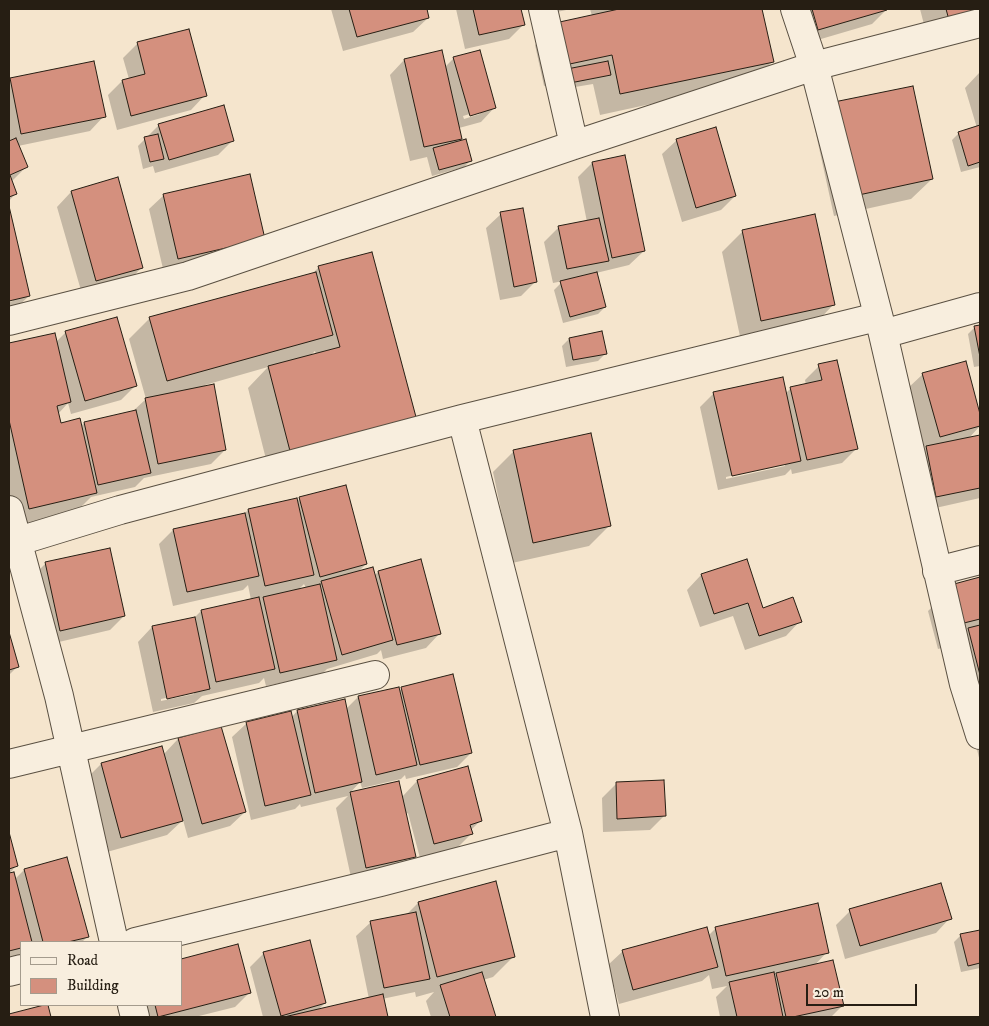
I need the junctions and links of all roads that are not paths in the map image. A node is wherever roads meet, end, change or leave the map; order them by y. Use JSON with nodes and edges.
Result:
{"nodes":[{"id":1,"x":543,"y":9,"type":"edge"},
{"id":2,"x":795,"y":9,"type":"edge"},
{"id":3,"x":980,"y":23,"type":"edge"},
{"id":4,"x":814,"y":66,"type":"junction"},
{"id":5,"x":574,"y":144,"type":"junction"},
{"id":6,"x":980,"y":307,"type":"edge"},
{"id":7,"x":9,"y":321,"type":"edge"},
{"id":8,"x":880,"y":325,"type":"junction"},
{"id":9,"x":462,"y":419,"type":"junction"},
{"id":10,"x":9,"y":510,"type":"edge"},
{"id":11,"x":13,"y":542,"type":"edge"},
{"id":12,"x":980,"y":560,"type":"edge"},
{"id":13,"x":937,"y":571,"type":"junction"},
{"id":14,"x":375,"y":675,"type":"dead end"},
{"id":15,"x":980,"y":735,"type":"edge"},
{"id":16,"x":71,"y":750,"type":"junction"},
{"id":17,"x":9,"y":764,"type":"edge"},
{"id":18,"x":568,"y":833,"type":"junction"},
{"id":19,"x":114,"y":941,"type":"edge"},
{"id":20,"x":139,"y":941,"type":"edge"},
{"id":21,"x":606,"y":1017,"type":"edge"}],
"edges":[{"from":1,"to":5,"type":"street"},
{"from":2,"to":4,"type":"street"},
{"from":3,"to":4,"type":"street"},
{"from":4,"to":5,"type":"street"},
{"from":4,"to":8,"type":"street"},
{"from":5,"to":7,"type":"street"},
{"from":6,"to":8,"type":"street"},
{"from":8,"to":9,"type":"street"},
{"from":8,"to":13,"type":"street"},
{"from":9,"to":11,"type":"street"},
{"from":9,"to":18,"type":"street"},
{"from":10,"to":11,"type":"street"},
{"from":11,"to":16,"type":"street"},
{"from":12,"to":13,"type":"street"},
{"from":13,"to":15,"type":"street"},
{"from":14,"to":16,"type":"street"},
{"from":16,"to":17,"type":"street"},
{"from":16,"to":19,"type":"street"},
{"from":18,"to":20,"type":"street"},
{"from":18,"to":21,"type":"street"}]}
